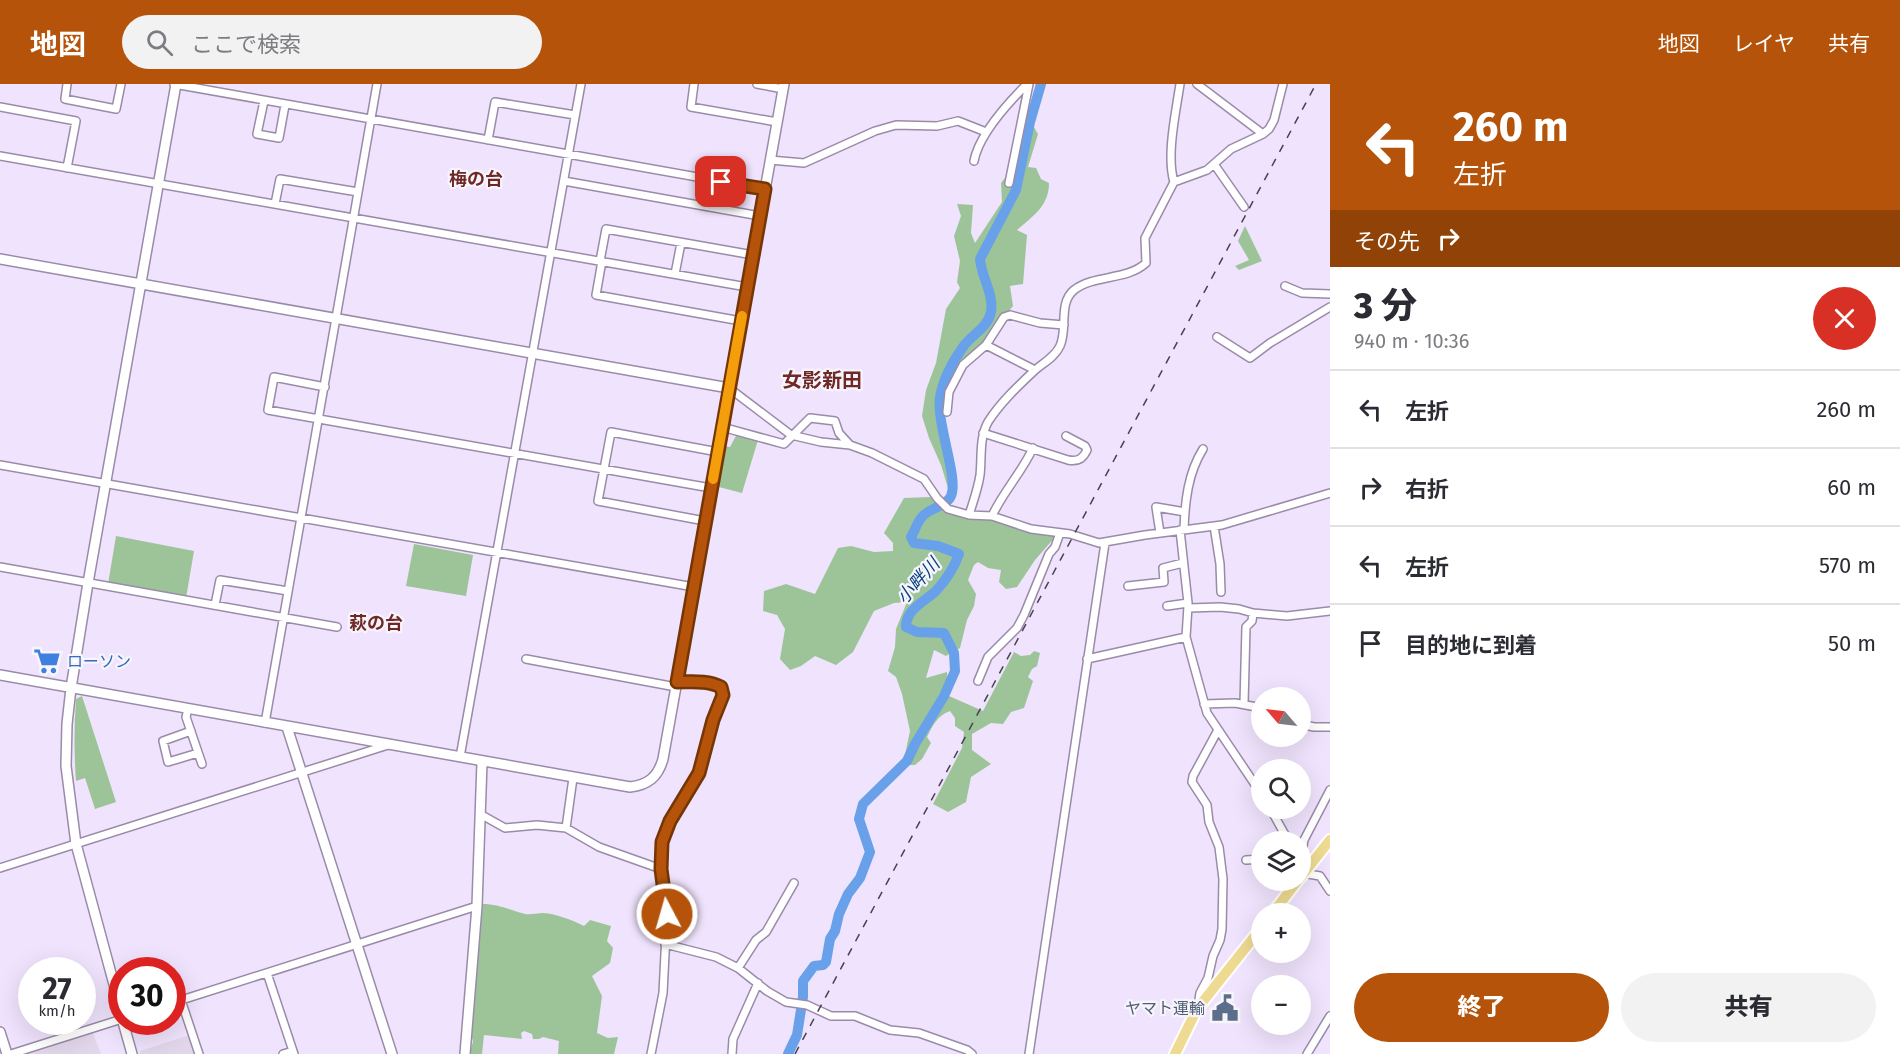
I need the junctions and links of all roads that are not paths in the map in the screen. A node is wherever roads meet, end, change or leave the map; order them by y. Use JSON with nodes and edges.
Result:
{"nodes":[{"id":1,"x":67,"y":84,"type":"edge"},
{"id":2,"x":121,"y":84,"type":"edge"},
{"id":3,"x":175,"y":84,"type":"edge"},
{"id":4,"x":377,"y":84,"type":"edge"},
{"id":5,"x":580,"y":84,"type":"edge"},
{"id":6,"x":694,"y":84,"type":"edge"},
{"id":7,"x":757,"y":84,"type":"edge"},
{"id":8,"x":1028,"y":84,"type":"edge"},
{"id":9,"x":1180,"y":84,"type":"edge"},
{"id":10,"x":1197,"y":84,"type":"edge"},
{"id":11,"x":1283,"y":84,"type":"edge"},
{"id":12,"x":783,"y":86,"type":"edge"},
{"id":13,"x":264,"y":101,"type":"junction"},
{"id":14,"x":285,"y":105,"type":"junction"},
{"id":15,"x":0,"y":107,"type":"edge"},
{"id":16,"x":575,"y":115,"type":"junction"},
{"id":17,"x":371,"y":119,"type":"junction"},
{"id":18,"x":777,"y":122,"type":"junction"},
{"id":19,"x":986,"y":132,"type":"junction"},
{"id":20,"x":1263,"y":134,"type":"junction"},
{"id":21,"x":488,"y":140,"type":"junction"},
{"id":22,"x":568,"y":154,"type":"junction"},
{"id":23,"x":0,"y":156,"type":"edge"},
{"id":24,"x":770,"y":160,"type":"junction"},
{"id":25,"x":974,"y":161,"type":"dead end"},
{"id":26,"x":1214,"y":164,"type":"junction"},
{"id":27,"x":67,"y":168,"type":"junction"},
{"id":28,"x":564,"y":181,"type":"junction"},
{"id":29,"x":1174,"y":182,"type":"junction"},
{"id":30,"x":1009,"y":183,"type":"dead end"},
{"id":31,"x":159,"y":184,"type":"junction"},
{"id":32,"x":765,"y":189,"type":"junction"},
{"id":33,"x":358,"y":192,"type":"junction"},
{"id":34,"x":275,"y":204,"type":"junction"},
{"id":35,"x":1244,"y":207,"type":"dead end"},
{"id":36,"x":760,"y":216,"type":"junction"},
{"id":37,"x":353,"y":219,"type":"junction"},
{"id":38,"x":681,"y":243,"type":"junction"},
{"id":39,"x":550,"y":252,"type":"junction"},
{"id":40,"x":753,"y":255,"type":"junction"},
{"id":41,"x":0,"y":259,"type":"edge"},
{"id":42,"x":601,"y":261,"type":"junction"},
{"id":43,"x":675,"y":274,"type":"junction"},
{"id":44,"x":141,"y":284,"type":"junction"},
{"id":45,"x":1285,"y":286,"type":"dead end"},
{"id":46,"x":747,"y":287,"type":"junction"},
{"id":47,"x":1330,"y":294,"type":"edge"},
{"id":48,"x":1330,"y":307,"type":"edge"},
{"id":49,"x":337,"y":319,"type":"junction"},
{"id":50,"x":741,"y":321,"type":"junction"},
{"id":51,"x":1064,"y":325,"type":"junction"},
{"id":52,"x":1217,"y":337,"type":"dead end"},
{"id":53,"x":986,"y":345,"type":"junction"},
{"id":54,"x":532,"y":353,"type":"junction"},
{"id":55,"x":1035,"y":370,"type":"junction"},
{"id":56,"x":325,"y":387,"type":"junction"},
{"id":57,"x":729,"y":387,"type":"junction"},
{"id":58,"x":947,"y":412,"type":"dead end"},
{"id":59,"x":320,"y":418,"type":"junction"},
{"id":60,"x":722,"y":427,"type":"junction"},
{"id":61,"x":983,"y":433,"type":"junction"},
{"id":62,"x":791,"y":435,"type":"junction"},
{"id":63,"x":1066,"y":436,"type":"dead end"},
{"id":64,"x":850,"y":445,"type":"junction"},
{"id":65,"x":1033,"y":448,"type":"junction"},
{"id":66,"x":1203,"y":449,"type":"dead end"},
{"id":67,"x":718,"y":452,"type":"junction"},
{"id":68,"x":514,"y":453,"type":"junction"},
{"id":69,"x":0,"y":465,"type":"edge"},
{"id":70,"x":604,"y":469,"type":"junction"},
{"id":71,"x":105,"y":483,"type":"junction"},
{"id":72,"x":711,"y":488,"type":"junction"},
{"id":73,"x":1330,"y":493,"type":"edge"},
{"id":74,"x":1185,"y":512,"type":"junction"},
{"id":75,"x":969,"y":515,"type":"junction"},
{"id":76,"x":992,"y":516,"type":"junction"},
{"id":77,"x":300,"y":519,"type":"junction"},
{"id":78,"x":705,"y":521,"type":"junction"},
{"id":79,"x":1214,"y":526,"type":"junction"},
{"id":80,"x":1182,"y":530,"type":"junction"},
{"id":81,"x":1060,"y":532,"type":"junction"},
{"id":82,"x":1158,"y":535,"type":"junction"},
{"id":83,"x":1105,"y":543,"type":"junction"},
{"id":84,"x":497,"y":553,"type":"junction"},
{"id":85,"x":1183,"y":563,"type":"junction"},
{"id":86,"x":0,"y":567,"type":"edge"},
{"id":87,"x":88,"y":583,"type":"junction"},
{"id":88,"x":1128,"y":586,"type":"dead end"},
{"id":89,"x":694,"y":587,"type":"junction"},
{"id":90,"x":288,"y":591,"type":"junction"},
{"id":91,"x":1221,"y":592,"type":"dead end"},
{"id":92,"x":215,"y":605,"type":"junction"},
{"id":93,"x":1188,"y":605,"type":"junction"},
{"id":94,"x":1167,"y":606,"type":"dead end"},
{"id":95,"x":1330,"y":611,"type":"edge"},
{"id":96,"x":1253,"y":613,"type":"junction"},
{"id":97,"x":283,"y":618,"type":"junction"},
{"id":98,"x":337,"y":627,"type":"dead end"},
{"id":99,"x":1186,"y":637,"type":"junction"},
{"id":100,"x":526,"y":659,"type":"dead end"},
{"id":101,"x":1087,"y":659,"type":"junction"},
{"id":102,"x":0,"y":675,"type":"edge"},
{"id":103,"x":978,"y":681,"type":"dead end"},
{"id":104,"x":676,"y":685,"type":"junction"},
{"id":105,"x":71,"y":688,"type":"junction"},
{"id":106,"x":1204,"y":704,"type":"junction"},
{"id":107,"x":1244,"y":704,"type":"junction"},
{"id":108,"x":1251,"y":706,"type":"edge"},
{"id":109,"x":188,"y":709,"type":"junction"},
{"id":110,"x":265,"y":723,"type":"junction"},
{"id":111,"x":287,"y":727,"type":"junction"},
{"id":112,"x":1311,"y":727,"type":"edge"},
{"id":113,"x":1330,"y":727,"type":"edge"},
{"id":114,"x":1218,"y":730,"type":"junction"},
{"id":115,"x":191,"y":732,"type":"junction"},
{"id":116,"x":391,"y":744,"type":"junction"},
{"id":117,"x":198,"y":753,"type":"junction"},
{"id":118,"x":460,"y":757,"type":"junction"},
{"id":119,"x":482,"y":762,"type":"junction"},
{"id":120,"x":202,"y":764,"type":"dead end"},
{"id":121,"x":301,"y":772,"type":"junction"},
{"id":122,"x":573,"y":778,"type":"junction"},
{"id":123,"x":1251,"y":779,"type":"edge"},
{"id":124,"x":1330,"y":790,"type":"edge"},
{"id":125,"x":480,"y":814,"type":"junction"},
{"id":126,"x":566,"y":828,"type":"junction"},
{"id":127,"x":1308,"y":831,"type":"edge"},
{"id":128,"x":1330,"y":840,"type":"edge"},
{"id":129,"x":76,"y":844,"type":"junction"},
{"id":130,"x":1246,"y":860,"type":"dead end"},
{"id":131,"x":1251,"y":860,"type":"edge"},
{"id":132,"x":1311,"y":862,"type":"edge"},
{"id":133,"x":0,"y":868,"type":"edge"},
{"id":134,"x":661,"y":869,"type":"junction"},
{"id":135,"x":1311,"y":875,"type":"edge"},
{"id":136,"x":794,"y":883,"type":"dead end"},
{"id":137,"x":1330,"y":891,"type":"edge"},
{"id":138,"x":477,"y":906,"type":"junction"},
{"id":139,"x":1251,"y":941,"type":"edge"},
{"id":140,"x":356,"y":944,"type":"junction"},
{"id":141,"x":665,"y":944,"type":"junction"},
{"id":142,"x":108,"y":962,"type":"edge"},
{"id":143,"x":738,"y":968,"type":"junction"},
{"id":144,"x":267,"y":973,"type":"junction"},
{"id":145,"x":758,"y":983,"type":"junction"},
{"id":146,"x":186,"y":998,"type":"edge"},
{"id":147,"x":1197,"y":1009,"type":"junction"},
{"id":148,"x":186,"y":1015,"type":"edge"},
{"id":149,"x":1330,"y":1016,"type":"edge"},
{"id":150,"x":108,"y":1024,"type":"edge"},
{"id":151,"x":0,"y":1032,"type":"edge"},
{"id":152,"x":126,"y":1035,"type":"edge"},
{"id":153,"x":294,"y":1052,"type":"edge"},
{"id":154,"x":9,"y":1054,"type":"edge"},
{"id":155,"x":132,"y":1054,"type":"edge"},
{"id":156,"x":199,"y":1054,"type":"edge"},
{"id":157,"x":283,"y":1054,"type":"edge"},
{"id":158,"x":392,"y":1054,"type":"edge"},
{"id":159,"x":465,"y":1054,"type":"edge"},
{"id":160,"x":651,"y":1054,"type":"edge"},
{"id":161,"x":732,"y":1054,"type":"edge"},
{"id":162,"x":972,"y":1054,"type":"edge"},
{"id":163,"x":1029,"y":1054,"type":"edge"},
{"id":164,"x":1175,"y":1054,"type":"edge"},
{"id":165,"x":1307,"y":1054,"type":"edge"}],
"edges":[{"from":1,"to":2,"type":"street"},
{"from":3,"to":13,"type":"street"},
{"from":3,"to":31,"type":"street"},
{"from":4,"to":17,"type":"street"},
{"from":5,"to":16,"type":"street"},
{"from":6,"to":18,"type":"street"},
{"from":7,"to":12,"type":"street"},
{"from":8,"to":19,"type":"street"},
{"from":8,"to":30,"type":"street"},
{"from":9,"to":29,"type":"street"},
{"from":10,"to":20,"type":"street"},
{"from":11,"to":20,"type":"street"},
{"from":12,"to":18,"type":"street"},
{"from":13,"to":14,"type":"street"},
{"from":13,"to":14,"type":"street"},
{"from":14,"to":17,"type":"street"},
{"from":15,"to":27,"type":"street"},
{"from":16,"to":21,"type":"street"},
{"from":16,"to":22,"type":"street"},
{"from":17,"to":21,"type":"street"},
{"from":17,"to":33,"type":"street"},
{"from":18,"to":24,"type":"street"},
{"from":19,"to":24,"type":"street"},
{"from":19,"to":25,"type":"street"},
{"from":20,"to":26,"type":"street"},
{"from":21,"to":22,"type":"street"},
{"from":22,"to":28,"type":"street"},
{"from":22,"to":32,"type":"street"},
{"from":23,"to":27,"type":"street"},
{"from":24,"to":32,"type":"street"},
{"from":26,"to":29,"type":"street"},
{"from":26,"to":35,"type":"street"},
{"from":27,"to":31,"type":"street"},
{"from":28,"to":36,"type":"street"},
{"from":28,"to":39,"type":"street"},
{"from":29,"to":51,"type":"street"},
{"from":31,"to":34,"type":"street"},
{"from":31,"to":44,"type":"street"},
{"from":32,"to":36,"type":"street"},
{"from":33,"to":34,"type":"street"},
{"from":33,"to":37,"type":"street"},
{"from":34,"to":37,"type":"street"},
{"from":36,"to":40,"type":"street"},
{"from":37,"to":39,"type":"street"},
{"from":37,"to":49,"type":"street"},
{"from":38,"to":40,"type":"street"},
{"from":38,"to":42,"type":"street"},
{"from":38,"to":43,"type":"street"},
{"from":39,"to":42,"type":"street"},
{"from":39,"to":54,"type":"street"},
{"from":40,"to":46,"type":"street"},
{"from":41,"to":44,"type":"street"},
{"from":42,"to":43,"type":"street"},
{"from":42,"to":50,"type":"street"},
{"from":43,"to":46,"type":"street"},
{"from":44,"to":49,"type":"street"},
{"from":44,"to":71,"type":"street"},
{"from":45,"to":47,"type":"street"},
{"from":46,"to":50,"type":"street"},
{"from":48,"to":52,"type":"street"},
{"from":49,"to":54,"type":"street"},
{"from":49,"to":56,"type":"street"},
{"from":50,"to":57,"type":"street"},
{"from":51,"to":53,"type":"street"},
{"from":51,"to":55,"type":"street"},
{"from":53,"to":55,"type":"street"},
{"from":53,"to":58,"type":"street"},
{"from":54,"to":57,"type":"street"},
{"from":54,"to":68,"type":"street"},
{"from":55,"to":61,"type":"street"},
{"from":56,"to":59,"type":"street"},
{"from":56,"to":59,"type":"street"},
{"from":57,"to":60,"type":"street"},
{"from":57,"to":62,"type":"street"},
{"from":59,"to":68,"type":"street"},
{"from":59,"to":77,"type":"street"},
{"from":60,"to":62,"type":"street"},
{"from":60,"to":67,"type":"street"},
{"from":61,"to":65,"type":"street"},
{"from":61,"to":75,"type":"street"},
{"from":62,"to":64,"type":"street"},
{"from":62,"to":64,"type":"street"},
{"from":63,"to":65,"type":"street"},
{"from":64,"to":75,"type":"street"},
{"from":65,"to":76,"type":"street"},
{"from":66,"to":74,"type":"street"},
{"from":67,"to":70,"type":"street"},
{"from":67,"to":72,"type":"street"},
{"from":68,"to":70,"type":"street"},
{"from":68,"to":84,"type":"street"},
{"from":69,"to":71,"type":"street"},
{"from":70,"to":72,"type":"street"},
{"from":70,"to":78,"type":"street"},
{"from":71,"to":77,"type":"street"},
{"from":71,"to":87,"type":"street"},
{"from":72,"to":78,"type":"street"},
{"from":73,"to":79,"type":"street"},
{"from":74,"to":80,"type":"street"},
{"from":74,"to":82,"type":"street"},
{"from":75,"to":76,"type":"street"},
{"from":76,"to":81,"type":"street"},
{"from":77,"to":84,"type":"street"},
{"from":77,"to":90,"type":"street"},
{"from":78,"to":89,"type":"street"},
{"from":79,"to":80,"type":"street"},
{"from":79,"to":91,"type":"street"},
{"from":80,"to":82,"type":"street"},
{"from":80,"to":85,"type":"street"},
{"from":81,"to":83,"type":"street"},
{"from":81,"to":103,"type":"street"},
{"from":82,"to":83,"type":"street"},
{"from":83,"to":101,"type":"street"},
{"from":84,"to":89,"type":"street"},
{"from":84,"to":118,"type":"street"},
{"from":85,"to":88,"type":"street"},
{"from":85,"to":93,"type":"street"},
{"from":86,"to":87,"type":"street"},
{"from":87,"to":92,"type":"street"},
{"from":87,"to":105,"type":"street"},
{"from":89,"to":104,"type":"street"},
{"from":90,"to":92,"type":"street"},
{"from":90,"to":97,"type":"street"},
{"from":92,"to":97,"type":"street"},
{"from":93,"to":94,"type":"street"},
{"from":93,"to":96,"type":"street"},
{"from":93,"to":99,"type":"street"},
{"from":95,"to":96,"type":"street"},
{"from":96,"to":107,"type":"street"},
{"from":97,"to":98,"type":"street"},
{"from":97,"to":110,"type":"street"},
{"from":99,"to":101,"type":"street"},
{"from":99,"to":106,"type":"street"},
{"from":100,"to":104,"type":"street"},
{"from":101,"to":163,"type":"street"},
{"from":102,"to":105,"type":"street"},
{"from":104,"to":122,"type":"street"},
{"from":104,"to":134,"type":"street"},
{"from":105,"to":109,"type":"street"},
{"from":105,"to":129,"type":"street"},
{"from":106,"to":107,"type":"street"},
{"from":106,"to":114,"type":"street"},
{"from":107,"to":108,"type":"street"},
{"from":109,"to":110,"type":"street"},
{"from":109,"to":115,"type":"street"},
{"from":110,"to":111,"type":"street"},
{"from":111,"to":116,"type":"street"},
{"from":111,"to":121,"type":"street"},
{"from":112,"to":113,"type":"street"},
{"from":114,"to":123,"type":"street"},
{"from":114,"to":147,"type":"street"},
{"from":115,"to":117,"type":"street"},
{"from":115,"to":117,"type":"street"},
{"from":116,"to":118,"type":"street"},
{"from":116,"to":121,"type":"street"},
{"from":117,"to":120,"type":"street"},
{"from":118,"to":119,"type":"street"},
{"from":119,"to":122,"type":"street"},
{"from":119,"to":125,"type":"street"},
{"from":121,"to":129,"type":"street"},
{"from":121,"to":140,"type":"street"},
{"from":122,"to":126,"type":"street"},
{"from":124,"to":127,"type":"street"},
{"from":125,"to":126,"type":"street"},
{"from":125,"to":138,"type":"street"},
{"from":126,"to":134,"type":"street"},
{"from":128,"to":132,"type":"main road"},
{"from":129,"to":133,"type":"street"},
{"from":129,"to":142,"type":"street"},
{"from":130,"to":131,"type":"street"},
{"from":134,"to":141,"type":"street"},
{"from":135,"to":137,"type":"street"},
{"from":136,"to":143,"type":"street"},
{"from":138,"to":140,"type":"street"},
{"from":138,"to":159,"type":"street"},
{"from":139,"to":147,"type":"main road"},
{"from":140,"to":144,"type":"street"},
{"from":140,"to":158,"type":"street"},
{"from":141,"to":143,"type":"street"},
{"from":141,"to":160,"type":"street"},
{"from":143,"to":145,"type":"street"},
{"from":144,"to":146,"type":"street"},
{"from":144,"to":153,"type":"street"},
{"from":145,"to":161,"type":"street"},
{"from":145,"to":162,"type":"street"},
{"from":147,"to":164,"type":"main road"},
{"from":148,"to":156,"type":"street"},
{"from":149,"to":165,"type":"street"},
{"from":150,"to":154,"type":"street"},
{"from":151,"to":154,"type":"street"},
{"from":152,"to":155,"type":"street"},
{"from":153,"to":157,"type":"street"}]}
